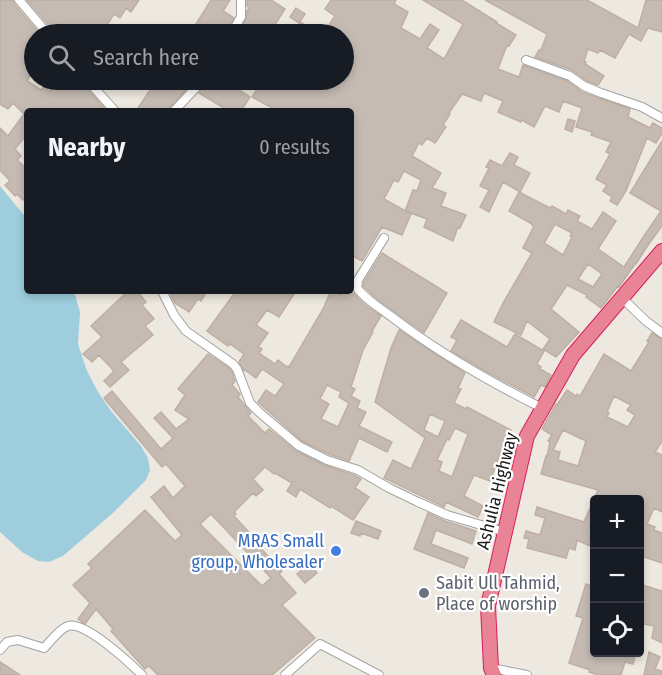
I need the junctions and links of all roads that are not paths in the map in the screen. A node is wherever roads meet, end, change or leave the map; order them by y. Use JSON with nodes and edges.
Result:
{"nodes":[{"id":1,"x":19,"y":0,"type":"edge"},
{"id":2,"x":241,"y":0,"type":"edge"},
{"id":3,"x":39,"y":24,"type":"edge"},
{"id":4,"x":237,"y":24,"type":"edge"},
{"id":5,"x":526,"y":60,"type":"dead end"},
{"id":6,"x":96,"y":90,"type":"edge"},
{"id":7,"x":194,"y":90,"type":"edge"},
{"id":8,"x":112,"y":108,"type":"edge"},
{"id":9,"x":177,"y":108,"type":"edge"},
{"id":10,"x":662,"y":117,"type":"edge"},
{"id":11,"x":384,"y":238,"type":"dead end"},
{"id":12,"x":662,"y":251,"type":"edge"},
{"id":13,"x":164,"y":294,"type":"edge"},
{"id":14,"x":622,"y":298,"type":"junction"},
{"id":15,"x":662,"y":333,"type":"edge"},
{"id":16,"x":542,"y":408,"type":"junction"},
{"id":17,"x":505,"y":532,"type":"junction"},
{"id":18,"x":0,"y":650,"type":"edge"},
{"id":19,"x":492,"y":671,"type":"edge"},
{"id":20,"x":142,"y":675,"type":"edge"},
{"id":21,"x":285,"y":675,"type":"edge"},
{"id":22,"x":379,"y":675,"type":"edge"},
{"id":23,"x":527,"y":675,"type":"edge"}],
"edges":[{"from":1,"to":3,"type":"street"},
{"from":2,"to":4,"type":"street"},
{"from":5,"to":10,"type":"street"},
{"from":6,"to":8,"type":"street"},
{"from":7,"to":9,"type":"street"},
{"from":11,"to":16,"type":"street"},
{"from":12,"to":14,"type":"highway","name":"Ashulia Highway"},
{"from":13,"to":17,"type":"street"},
{"from":14,"to":15,"type":"street"},
{"from":14,"to":16,"type":"highway","name":"Ashulia Highway"},
{"from":16,"to":17,"type":"highway","name":"Ashulia Highway"},
{"from":17,"to":19,"type":"highway","name":"Ashulia Highway"},
{"from":18,"to":20,"type":"street"},
{"from":19,"to":23,"type":"street"},
{"from":21,"to":22,"type":"street"}]}
